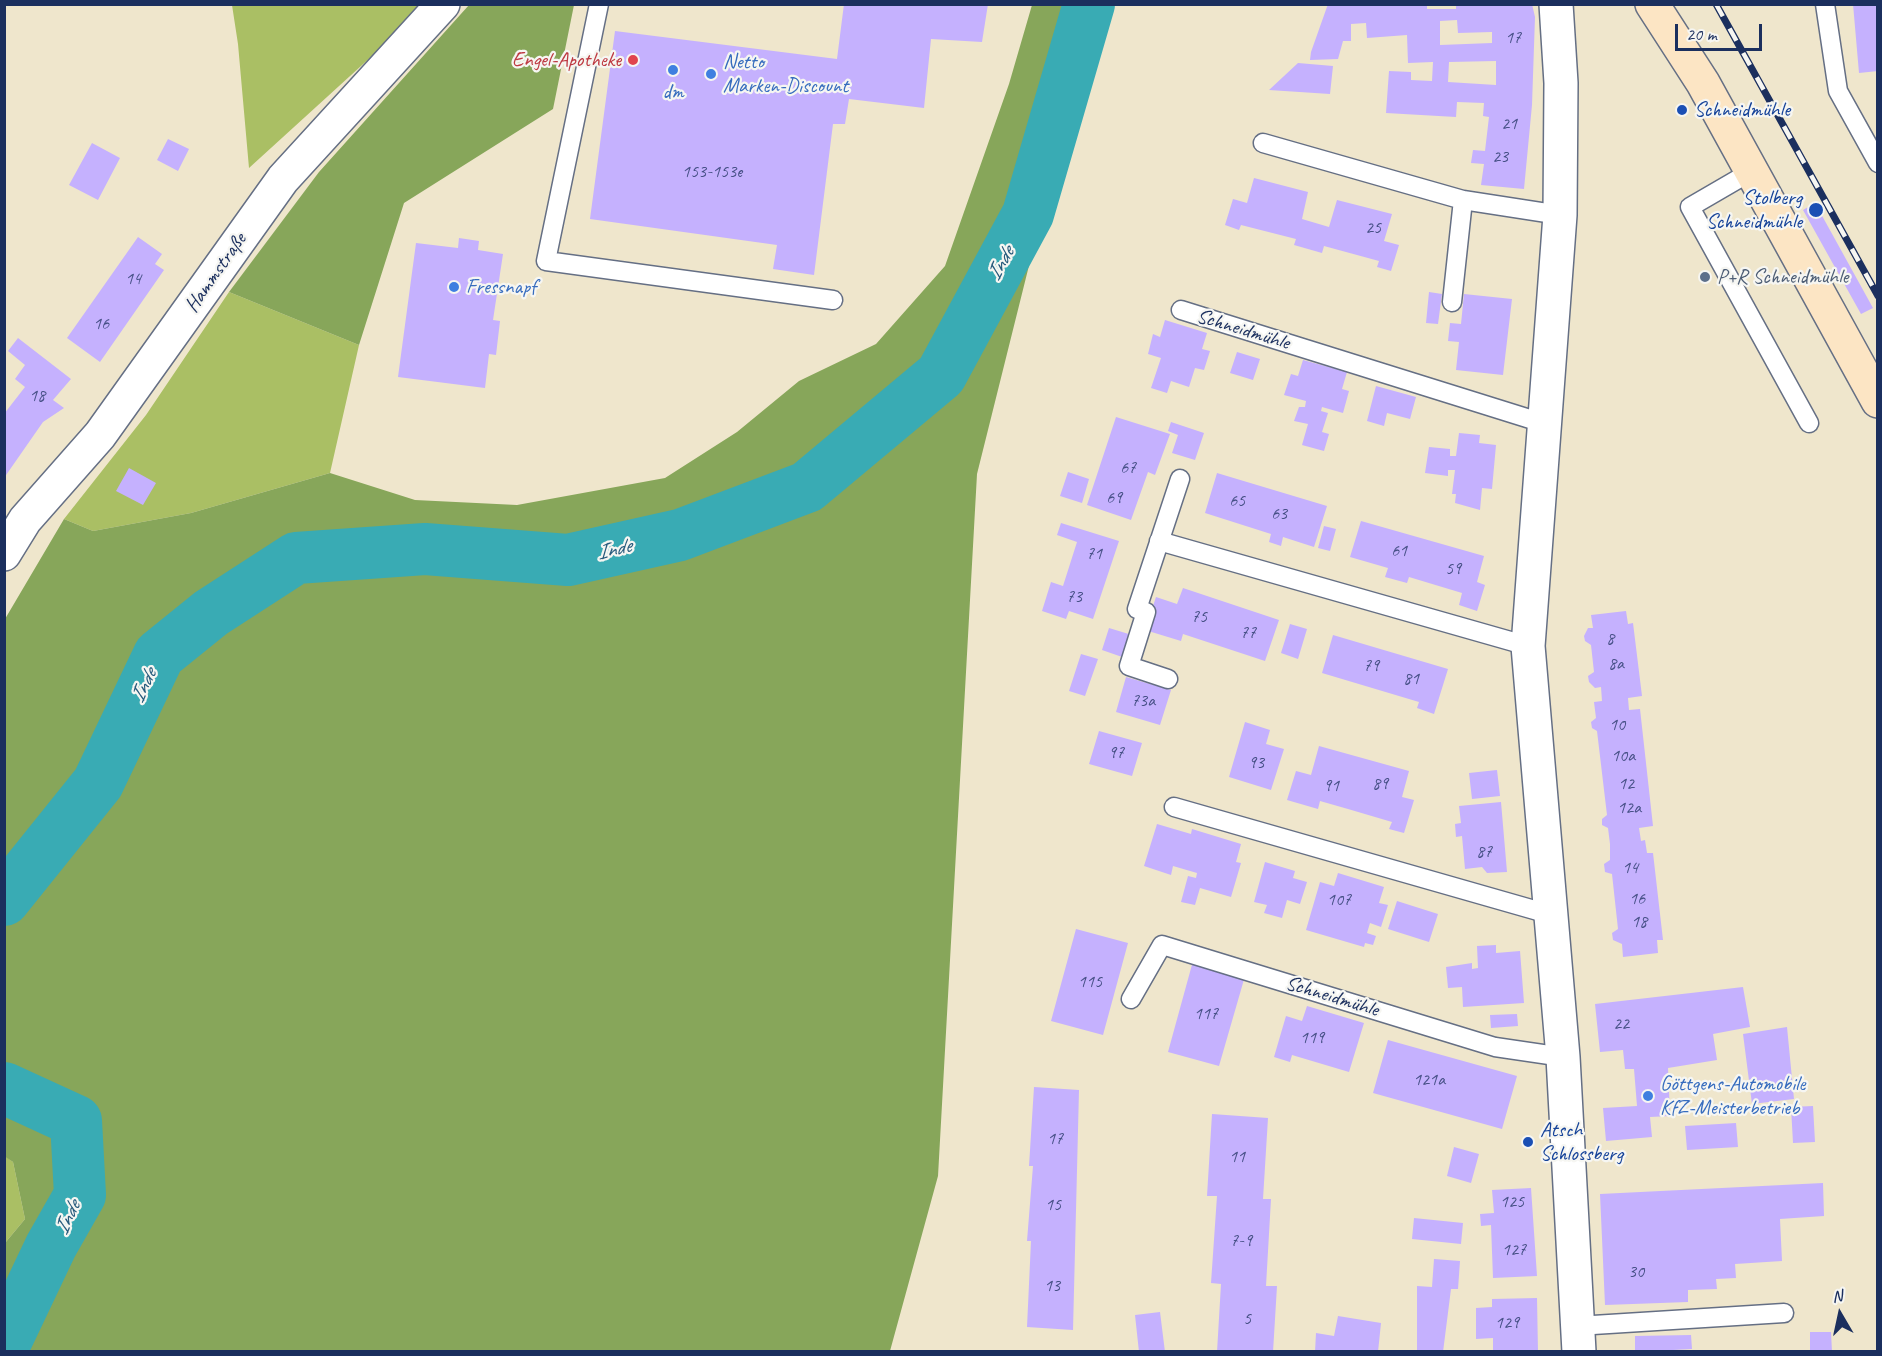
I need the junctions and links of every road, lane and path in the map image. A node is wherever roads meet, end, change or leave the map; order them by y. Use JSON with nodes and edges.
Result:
{"nodes":[{"id":1,"x":443,"y":4,"type":"edge"},
{"id":2,"x":599,"y":4,"type":"edge"},
{"id":3,"x":1556,"y":4,"type":"edge"},
{"id":4,"x":1652,"y":4,"type":"edge"},
{"id":5,"x":1825,"y":4,"type":"edge"},
{"id":6,"x":1263,"y":143,"type":"dead end"},
{"id":7,"x":1878,"y":163,"type":"edge"},
{"id":8,"x":1752,"y":171,"type":"junction"},
{"id":9,"x":1463,"y":200,"type":"junction"},
{"id":10,"x":1560,"y":215,"type":"junction"},
{"id":11,"x":833,"y":300,"type":"dead end"},
{"id":12,"x":1452,"y":302,"type":"dead end"},
{"id":13,"x":1181,"y":310,"type":"dead end"},
{"id":14,"x":1878,"y":401,"type":"edge"},
{"id":15,"x":1809,"y":423,"type":"dead end"},
{"id":16,"x":1546,"y":424,"type":"junction"},
{"id":17,"x":1180,"y":479,"type":"dead end"},
{"id":18,"x":1159,"y":541,"type":"junction"},
{"id":19,"x":4,"y":554,"type":"edge"},
{"id":20,"x":1528,"y":646,"type":"junction"},
{"id":21,"x":1167,"y":679,"type":"dead end"},
{"id":22,"x":1174,"y":807,"type":"dead end"},
{"id":23,"x":1552,"y":915,"type":"junction"},
{"id":24,"x":1131,"y":999,"type":"dead end"},
{"id":25,"x":1563,"y":1057,"type":"junction"},
{"id":26,"x":1784,"y":1313,"type":"dead end"},
{"id":27,"x":1578,"y":1339,"type":"edge"}],
"edges":[{"from":1,"to":19,"type":"street","name":"Hammstraße"},
{"from":2,"to":11,"type":"lane"},
{"from":3,"to":10,"type":"street"},
{"from":4,"to":8,"type":"main road"},
{"from":5,"to":7,"type":"lane"},
{"from":6,"to":9,"type":"lane"},
{"from":8,"to":14,"type":"main road"},
{"from":8,"to":15,"type":"lane"},
{"from":9,"to":10,"type":"lane"},
{"from":9,"to":12,"type":"lane"},
{"from":10,"to":16,"type":"street"},
{"from":13,"to":16,"type":"lane","name":"Schneidmühle"},
{"from":16,"to":20,"type":"street"},
{"from":17,"to":18,"type":"lane"},
{"from":18,"to":20,"type":"lane"},
{"from":18,"to":21,"type":"lane"},
{"from":20,"to":23,"type":"street"},
{"from":22,"to":23,"type":"lane"},
{"from":23,"to":25,"type":"street"},
{"from":24,"to":25,"type":"lane","name":"Schneidmühle"},
{"from":25,"to":27,"type":"street"},
{"from":26,"to":27,"type":"lane"}]}
